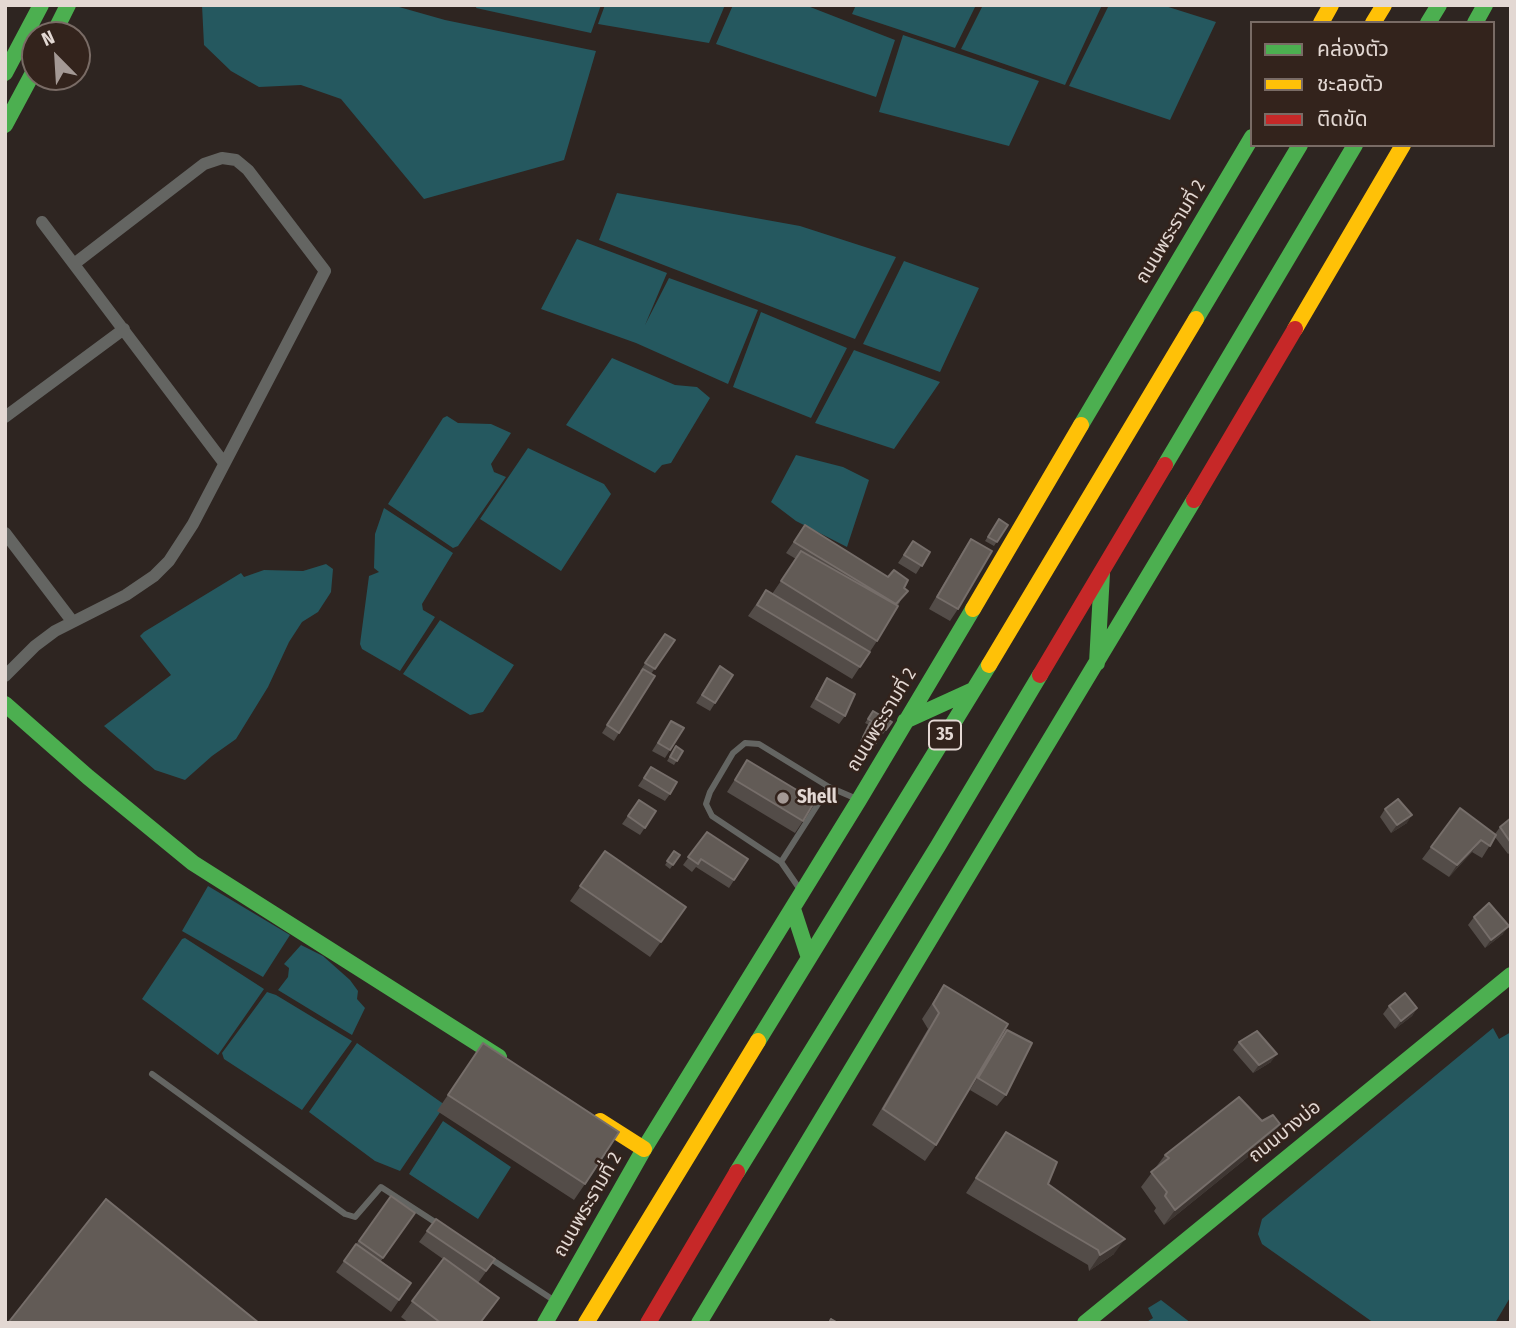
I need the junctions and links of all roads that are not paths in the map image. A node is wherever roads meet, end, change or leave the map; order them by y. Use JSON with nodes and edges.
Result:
{"nodes":[{"id":1,"x":41,"y":5,"type":"edge"},
{"id":2,"x":68,"y":5,"type":"edge"},
{"id":3,"x":1331,"y":5,"type":"edge"},
{"id":4,"x":1384,"y":5,"type":"edge"},
{"id":5,"x":1439,"y":5,"type":"edge"},
{"id":6,"x":1485,"y":5,"type":"edge"},
{"id":7,"x":60,"y":21,"type":"edge"},
{"id":8,"x":1322,"y":21,"type":"edge"},
{"id":9,"x":1374,"y":21,"type":"edge"},
{"id":10,"x":1429,"y":21,"type":"edge"},
{"id":11,"x":1476,"y":21,"type":"edge"},
{"id":12,"x":5,"y":73,"type":"edge"},
{"id":13,"x":23,"y":91,"type":"edge"},
{"id":14,"x":5,"y":125,"type":"edge"},
{"id":15,"x":1250,"y":140,"type":"edge"},
{"id":16,"x":1299,"y":147,"type":"edge"},
{"id":17,"x":1354,"y":147,"type":"edge"},
{"id":18,"x":1402,"y":147,"type":"edge"},
{"id":19,"x":42,"y":222,"type":"dead end"},
{"id":20,"x":74,"y":264,"type":"junction"},
{"id":21,"x":124,"y":329,"type":"junction"},
{"id":22,"x":5,"y":417,"type":"edge"},
{"id":23,"x":224,"y":463,"type":"junction"},
{"id":24,"x":5,"y":533,"type":"edge"},
{"id":25,"x":1102,"y":569,"type":"junction"},
{"id":26,"x":72,"y":621,"type":"junction"},
{"id":27,"x":1097,"y":663,"type":"junction"},
{"id":28,"x":5,"y":676,"type":"edge"},
{"id":29,"x":973,"y":690,"type":"junction"},
{"id":30,"x":5,"y":704,"type":"edge"},
{"id":31,"x":905,"y":721,"type":"junction"},
{"id":32,"x":830,"y":787,"type":"junction"},
{"id":33,"x":859,"y":800,"type":"junction"},
{"id":34,"x":781,"y":862,"type":"junction"},
{"id":35,"x":803,"y":893,"type":"junction"},
{"id":36,"x":793,"y":909,"type":"junction"},
{"id":37,"x":809,"y":958,"type":"junction"},
{"id":38,"x":1511,"y":975,"type":"edge"},
{"id":39,"x":517,"y":1068,"type":"edge"},
{"id":40,"x":152,"y":1074,"type":"dead end"},
{"id":41,"x":586,"y":1112,"type":"edge"},
{"id":42,"x":644,"y":1149,"type":"junction"},
{"id":43,"x":440,"y":1225,"type":"edge"},
{"id":44,"x":487,"y":1256,"type":"edge"},
{"id":45,"x":557,"y":1302,"type":"junction"},
{"id":46,"x":545,"y":1323,"type":"edge"},
{"id":47,"x":586,"y":1323,"type":"edge"},
{"id":48,"x":648,"y":1323,"type":"edge"},
{"id":49,"x":699,"y":1323,"type":"edge"},
{"id":50,"x":1085,"y":1323,"type":"edge"}],
"edges":[{"from":1,"to":12,"type":"main road"},
{"from":2,"to":7,"type":"main road"},
{"from":3,"to":8,"type":"main road"},
{"from":4,"to":9,"type":"main road"},
{"from":5,"to":10,"type":"main road"},
{"from":6,"to":11,"type":"main road"},
{"from":13,"to":14,"type":"main road"},
{"from":15,"to":31,"type":"main road","name":"ถนนพระรามที่ 2","number":"35"},
{"from":16,"to":29,"type":"main road","number":"35"},
{"from":17,"to":25,"type":"main road"},
{"from":18,"to":27,"type":"main road"},
{"from":19,"to":20,"type":"street"},
{"from":20,"to":21,"type":"street"},
{"from":20,"to":23,"type":"street"},
{"from":21,"to":22,"type":"street"},
{"from":21,"to":23,"type":"street"},
{"from":23,"to":26,"type":"street"},
{"from":24,"to":26,"type":"street"},
{"from":25,"to":27,"type":"main road"},
{"from":25,"to":48,"type":"main road"},
{"from":26,"to":28,"type":"street"},
{"from":27,"to":49,"type":"main road"},
{"from":29,"to":31,"type":"main road"},
{"from":29,"to":37,"type":"main road","number":"35"},
{"from":30,"to":39,"type":"main road"},
{"from":31,"to":33,"type":"main road","name":"ถนนพระรามที่ 2","number":"35"},
{"from":32,"to":33,"type":"lane"},
{"from":32,"to":34,"type":"lane"},
{"from":32,"to":34,"type":"lane"},
{"from":33,"to":35,"type":"main road","name":"ถนนพระรามที่ 2","number":"35"},
{"from":34,"to":35,"type":"lane"},
{"from":35,"to":36,"type":"main road","name":"ถนนพระรามที่ 2","number":"35"},
{"from":36,"to":37,"type":"main road"},
{"from":36,"to":42,"type":"main road","name":"ถนนพระรามที่ 2","number":"35"},
{"from":37,"to":47,"type":"main road","number":"35"},
{"from":38,"to":50,"type":"main road","name":"ถนนบางบ่อ"},
{"from":40,"to":43,"type":"lane"},
{"from":41,"to":42,"type":"main road"},
{"from":42,"to":45,"type":"main road","name":"ถนนพระรามที่ 2","number":"35"},
{"from":44,"to":45,"type":"lane"},
{"from":45,"to":46,"type":"main road","name":"ถนนพระรามที่ 2","number":"35"}]}
